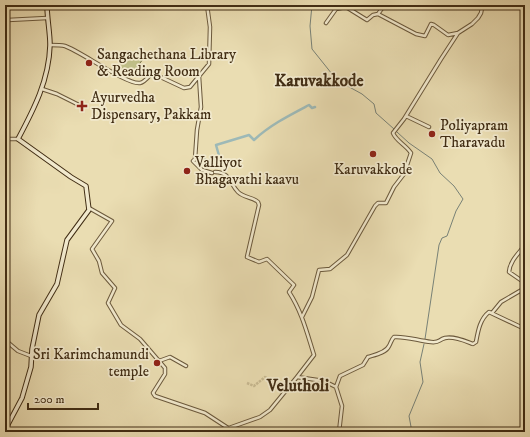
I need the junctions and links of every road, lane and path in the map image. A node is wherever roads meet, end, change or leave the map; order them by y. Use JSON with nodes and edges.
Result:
{"nodes":[{"id":1,"x":47,"y":5,"type":"edge"},
{"id":2,"x":207,"y":5,"type":"edge"},
{"id":3,"x":388,"y":5,"type":"edge"},
{"id":4,"x":484,"y":5,"type":"edge"},
{"id":5,"x":378,"y":14,"type":"junction"},
{"id":6,"x":5,"y":17,"type":"edge"},
{"id":7,"x":47,"y":18,"type":"junction"},
{"id":8,"x":326,"y":23,"type":"dead end"},
{"id":9,"x":458,"y":33,"type":"junction"},
{"id":10,"x":50,"y":45,"type":"junction"},
{"id":11,"x":199,"y":76,"type":"junction"},
{"id":12,"x":42,"y":89,"type":"junction"},
{"id":13,"x":79,"y":105,"type":"dead end"},
{"id":14,"x":406,"y":116,"type":"junction"},
{"id":15,"x":429,"y":128,"type":"dead end"},
{"id":16,"x":5,"y":139,"type":"edge"},
{"id":17,"x":18,"y":139,"type":"junction"},
{"id":18,"x":89,"y":208,"type":"junction"},
{"id":19,"x":525,"y":245,"type":"edge"},
{"id":20,"x":525,"y":283,"type":"edge"},
{"id":21,"x":525,"y":288,"type":"edge"},
{"id":22,"x":492,"y":313,"type":"junction"},
{"id":23,"x":302,"y":317,"type":"junction"},
{"id":24,"x":525,"y":329,"type":"edge"},
{"id":25,"x":5,"y":340,"type":"edge"},
{"id":26,"x":32,"y":356,"type":"junction"},
{"id":27,"x":159,"y":361,"type":"junction"},
{"id":28,"x":186,"y":366,"type":"dead end"},
{"id":29,"x":298,"y":377,"type":"junction"},
{"id":30,"x":336,"y":387,"type":"junction"},
{"id":31,"x":228,"y":428,"type":"junction"},
{"id":32,"x":5,"y":430,"type":"edge"},
{"id":33,"x":221,"y":432,"type":"edge"},
{"id":34,"x":339,"y":432,"type":"edge"}],
"edges":[{"from":1,"to":7,"type":"main road"},
{"from":2,"to":11,"type":"street"},
{"from":3,"to":5,"type":"street"},
{"from":4,"to":9,"type":"street"},
{"from":5,"to":8,"type":"street"},
{"from":5,"to":9,"type":"street"},
{"from":6,"to":7,"type":"street"},
{"from":7,"to":10,"type":"main road"},
{"from":9,"to":14,"type":"street"},
{"from":10,"to":11,"type":"street"},
{"from":10,"to":12,"type":"main road"},
{"from":11,"to":23,"type":"street"},
{"from":12,"to":13,"type":"street"},
{"from":12,"to":17,"type":"main road"},
{"from":14,"to":15,"type":"street"},
{"from":14,"to":23,"type":"street"},
{"from":16,"to":17,"type":"street"},
{"from":17,"to":18,"type":"main road"},
{"from":18,"to":26,"type":"main road"},
{"from":18,"to":27,"type":"street"},
{"from":19,"to":20,"type":"street"},
{"from":21,"to":22,"type":"street"},
{"from":22,"to":24,"type":"street"},
{"from":22,"to":30,"type":"street"},
{"from":23,"to":29,"type":"street"},
{"from":25,"to":26,"type":"street"},
{"from":26,"to":32,"type":"main road"},
{"from":27,"to":28,"type":"street"},
{"from":27,"to":31,"type":"street"},
{"from":29,"to":30,"type":"street"},
{"from":29,"to":31,"type":"street"},
{"from":30,"to":34,"type":"street"},
{"from":31,"to":33,"type":"street"}]}
